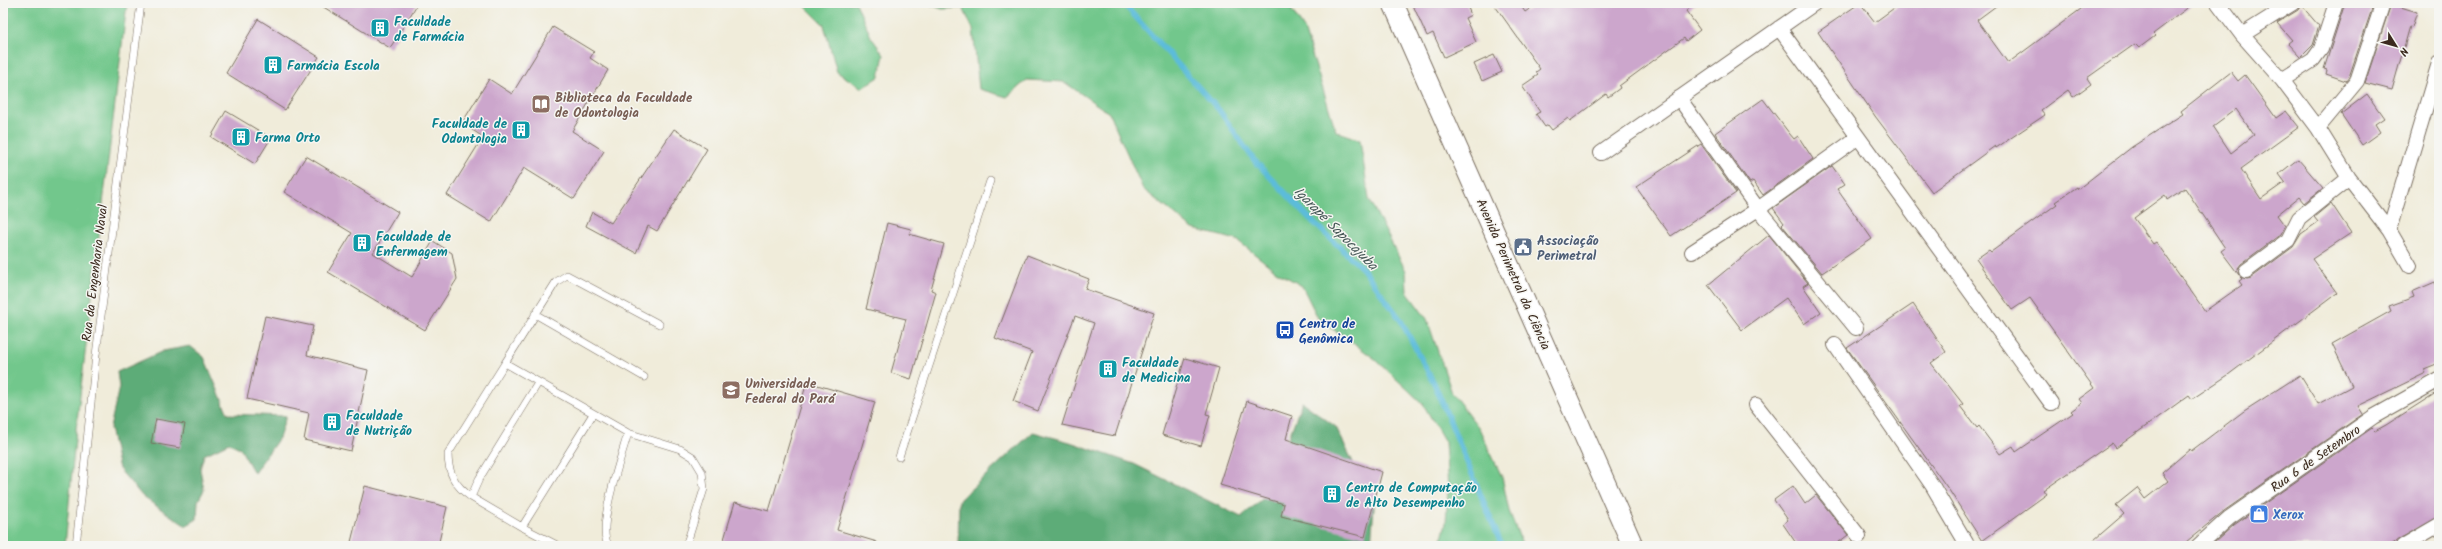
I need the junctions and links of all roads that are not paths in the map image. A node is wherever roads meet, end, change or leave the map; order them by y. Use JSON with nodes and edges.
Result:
{"nodes":[{"id":1,"x":141,"y":3,"type":"edge"},
{"id":2,"x":1393,"y":3,"type":"edge"},
{"id":3,"x":1815,"y":3,"type":"edge"},
{"id":4,"x":2218,"y":3,"type":"edge"},
{"id":5,"x":2293,"y":3,"type":"edge"},
{"id":6,"x":2336,"y":3,"type":"edge"},
{"id":7,"x":2383,"y":3,"type":"edge"},
{"id":8,"x":1779,"y":28,"type":"junction"},
{"id":9,"x":2242,"y":35,"type":"junction"},
{"id":10,"x":2439,"y":64,"type":"edge"},
{"id":11,"x":2282,"y":80,"type":"junction"},
{"id":12,"x":1678,"y":98,"type":"junction"},
{"id":13,"x":2318,"y":128,"type":"junction"},
{"id":14,"x":1857,"y":138,"type":"junction"},
{"id":15,"x":1601,"y":154,"type":"dead end"},
{"id":16,"x":2349,"y":178,"type":"junction"},
{"id":17,"x":990,"y":181,"type":"dead end"},
{"id":18,"x":1758,"y":209,"type":"junction"},
{"id":19,"x":2389,"y":230,"type":"junction"},
{"id":20,"x":1692,"y":252,"type":"dead end"},
{"id":21,"x":2410,"y":266,"type":"dead end"},
{"id":22,"x":2246,"y":271,"type":"dead end"},
{"id":23,"x":535,"y":314,"type":"junction"},
{"id":24,"x":659,"y":324,"type":"dead end"},
{"id":25,"x":1856,"y":328,"type":"dead end"},
{"id":26,"x":1834,"y":345,"type":"dead end"},
{"id":27,"x":505,"y":362,"type":"junction"},
{"id":28,"x":644,"y":377,"type":"dead end"},
{"id":29,"x":2439,"y":380,"type":"edge"},
{"id":30,"x":538,"y":382,"type":"junction"},
{"id":31,"x":2051,"y":403,"type":"dead end"},
{"id":32,"x":1756,"y":406,"type":"dead end"},
{"id":33,"x":593,"y":414,"type":"junction"},
{"id":34,"x":628,"y":433,"type":"junction"},
{"id":35,"x":899,"y":457,"type":"dead end"},
{"id":36,"x":471,"y":497,"type":"junction"},
{"id":37,"x":2439,"y":525,"type":"edge"},
{"id":38,"x":522,"y":527,"type":"junction"},
{"id":39,"x":1859,"y":536,"type":"dead end"},
{"id":40,"x":76,"y":546,"type":"edge"},
{"id":41,"x":559,"y":546,"type":"edge"},
{"id":42,"x":609,"y":546,"type":"edge"},
{"id":43,"x":686,"y":546,"type":"edge"},
{"id":44,"x":1633,"y":546,"type":"edge"},
{"id":45,"x":1968,"y":546,"type":"edge"},
{"id":46,"x":2198,"y":546,"type":"edge"},
{"id":47,"x":2403,"y":546,"type":"edge"}],
"edges":[{"from":1,"to":40,"type":"lane","name":"Rua da Engenharia Naval"},
{"from":2,"to":44,"type":"main road","name":"Avenida Perimetral da Ciência"},
{"from":3,"to":8,"type":"street"},
{"from":4,"to":9,"type":"street"},
{"from":5,"to":9,"type":"street"},
{"from":6,"to":11,"type":"street"},
{"from":7,"to":13,"type":"street"},
{"from":8,"to":12,"type":"street"},
{"from":8,"to":14,"type":"street"},
{"from":9,"to":11,"type":"street"},
{"from":10,"to":19,"type":"street"},
{"from":11,"to":13,"type":"street"},
{"from":12,"to":15,"type":"street"},
{"from":12,"to":18,"type":"street"},
{"from":13,"to":16,"type":"street"},
{"from":14,"to":18,"type":"street"},
{"from":14,"to":31,"type":"street"},
{"from":16,"to":19,"type":"street"},
{"from":16,"to":22,"type":"street"},
{"from":17,"to":35,"type":"lane"},
{"from":18,"to":20,"type":"street"},
{"from":18,"to":25,"type":"street"},
{"from":19,"to":21,"type":"street"},
{"from":23,"to":24,"type":"lane"},
{"from":23,"to":27,"type":"lane"},
{"from":23,"to":28,"type":"lane"},
{"from":26,"to":45,"type":"street"},
{"from":27,"to":30,"type":"lane"},
{"from":27,"to":36,"type":"lane"},
{"from":29,"to":46,"type":"street","name":"Rua 6 de Setembro"},
{"from":30,"to":33,"type":"lane"},
{"from":30,"to":36,"type":"lane"},
{"from":32,"to":39,"type":"street"},
{"from":33,"to":34,"type":"lane"},
{"from":33,"to":38,"type":"lane"},
{"from":34,"to":42,"type":"lane"},
{"from":34,"to":43,"type":"lane"},
{"from":36,"to":38,"type":"lane"},
{"from":37,"to":47,"type":"street"},
{"from":38,"to":41,"type":"lane"}]}
